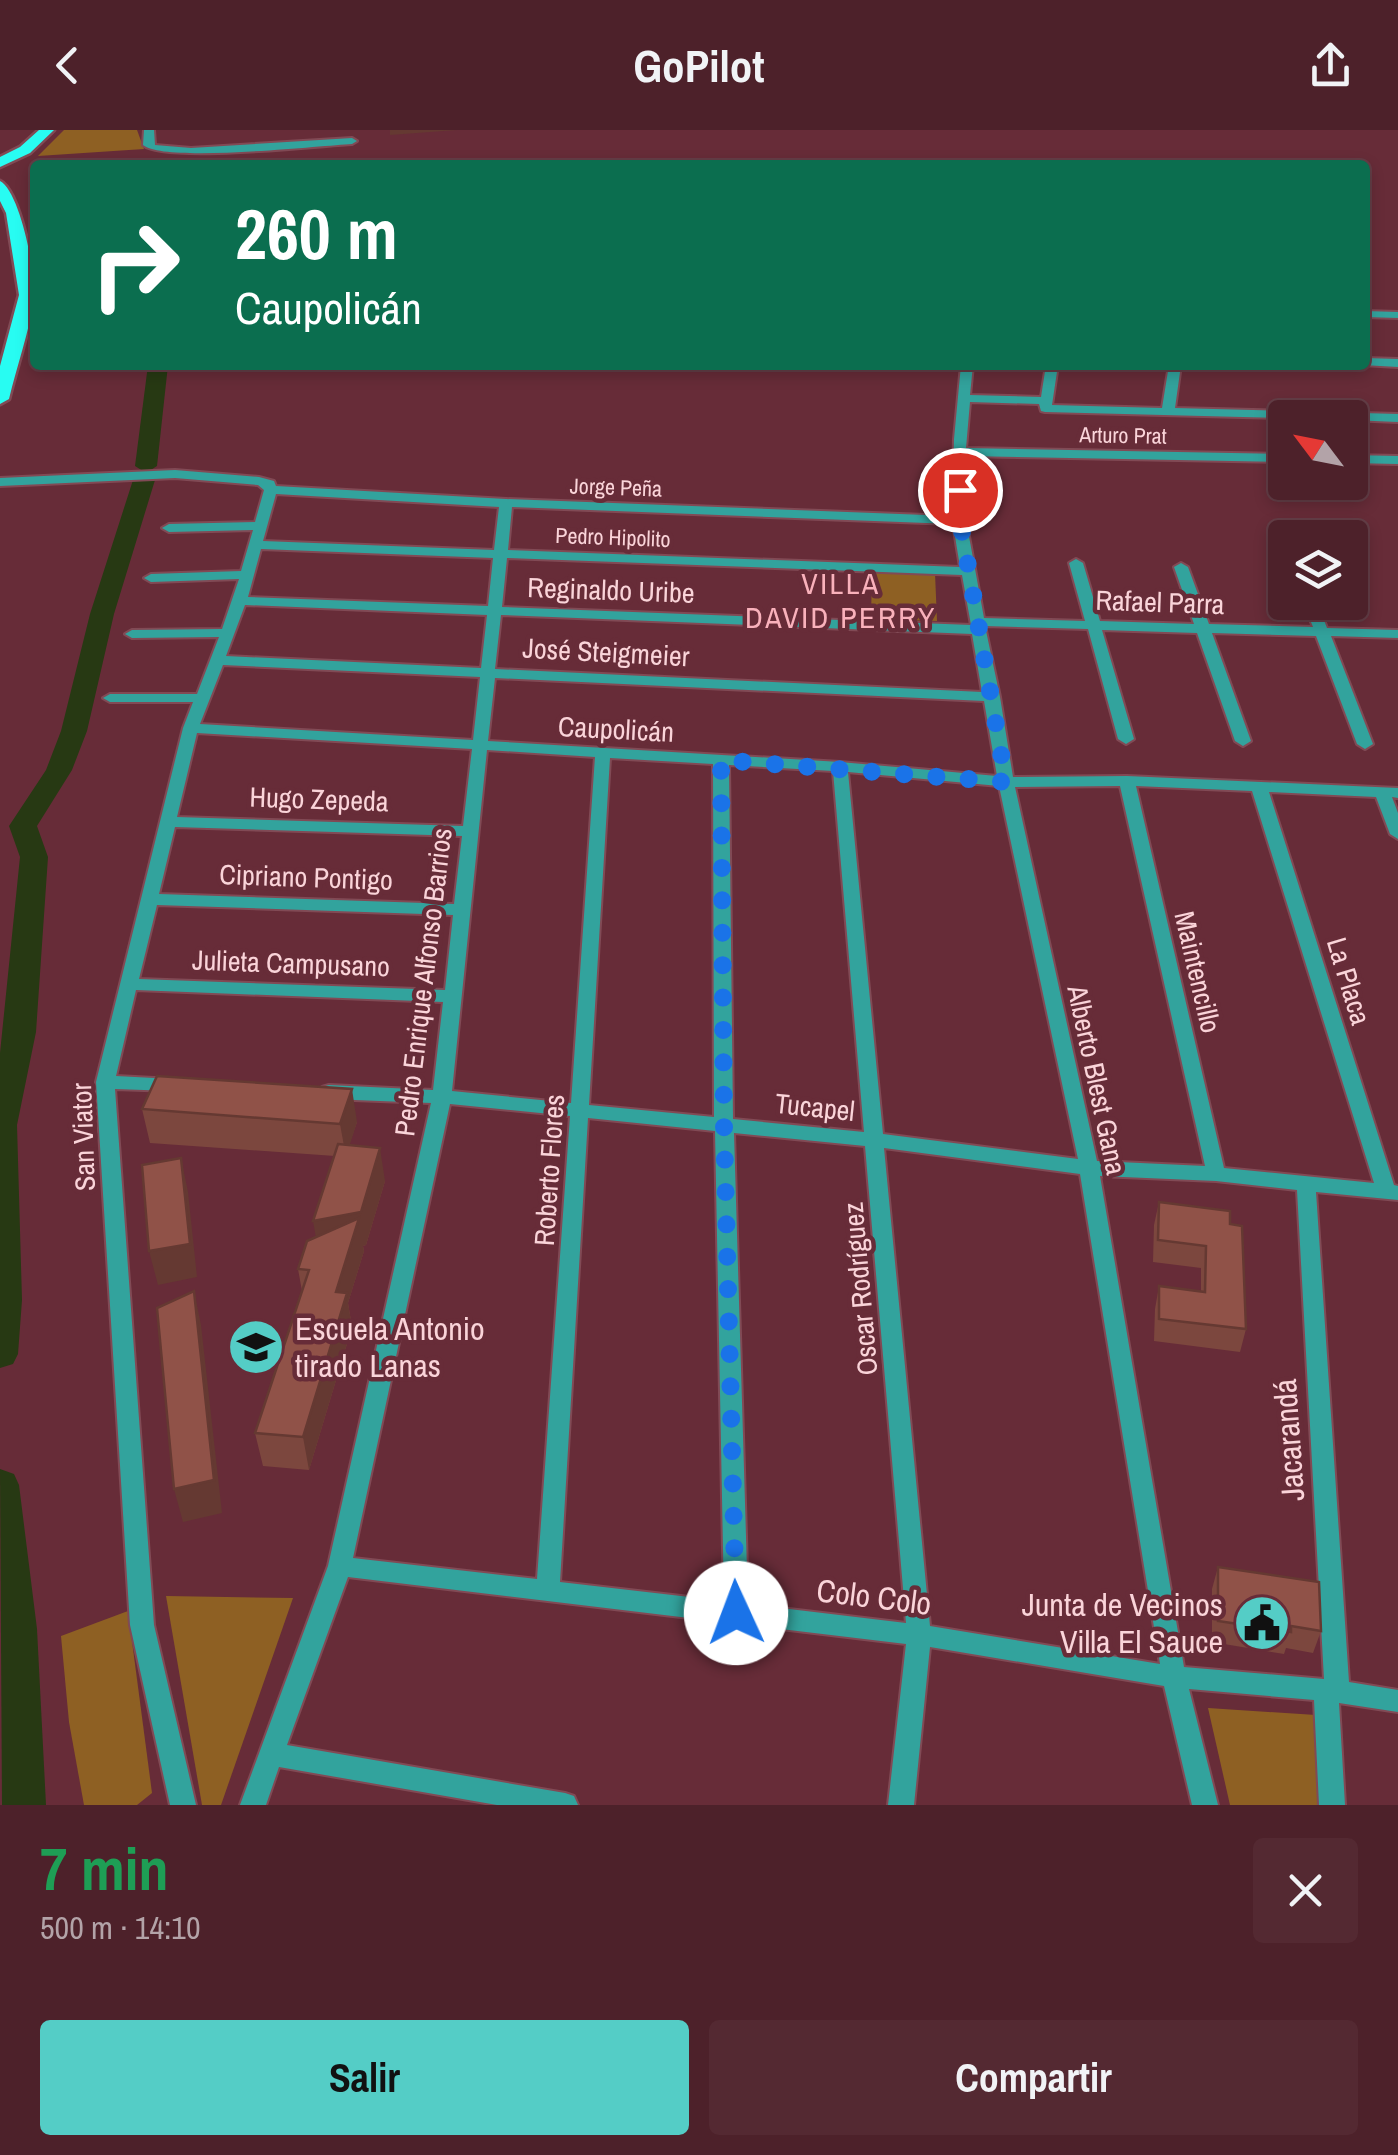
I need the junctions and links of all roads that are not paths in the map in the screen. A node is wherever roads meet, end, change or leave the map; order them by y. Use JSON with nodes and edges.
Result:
{"nodes":[{"id":1,"x":25,"y":130,"type":"edge"},
{"id":2,"x":47,"y":130,"type":"edge"},
{"id":3,"x":150,"y":130,"type":"edge"},
{"id":4,"x":352,"y":141,"type":"dead end"},
{"id":5,"x":0,"y":155,"type":"edge"},
{"id":6,"x":0,"y":162,"type":"edge"},
{"id":7,"x":0,"y":185,"type":"edge"},
{"id":8,"x":1370,"y":314,"type":"edge"},
{"id":9,"x":1398,"y":315,"type":"edge"},
{"id":10,"x":1370,"y":362,"type":"edge"},
{"id":11,"x":1398,"y":363,"type":"edge"},
{"id":12,"x":967,"y":370,"type":"edge"},
{"id":13,"x":1051,"y":370,"type":"edge"},
{"id":14,"x":1174,"y":370,"type":"edge"},
{"id":15,"x":964,"y":398,"type":"junction"},
{"id":16,"x":0,"y":399,"type":"edge"},
{"id":17,"x":1044,"y":401,"type":"junction"},
{"id":18,"x":1168,"y":411,"type":"junction"},
{"id":19,"x":1398,"y":418,"type":"edge"},
{"id":20,"x":960,"y":452,"type":"junction"},
{"id":21,"x":1268,"y":458,"type":"edge"},
{"id":22,"x":1368,"y":459,"type":"edge"},
{"id":23,"x":1398,"y":460,"type":"edge"},
{"id":24,"x":0,"y":482,"type":"edge"},
{"id":25,"x":270,"y":487,"type":"junction"},
{"id":26,"x":506,"y":503,"type":"junction"},
{"id":27,"x":960,"y":520,"type":"junction"},
{"id":28,"x":170,"y":528,"type":"dead end"},
{"id":29,"x":258,"y":535,"type":"junction"},
{"id":30,"x":500,"y":553,"type":"junction"},
{"id":31,"x":1076,"y":562,"type":"dead end"},
{"id":32,"x":1181,"y":567,"type":"dead end"},
{"id":33,"x":970,"y":571,"type":"junction"},
{"id":34,"x":247,"y":575,"type":"junction"},
{"id":35,"x":151,"y":578,"type":"dead end"},
{"id":36,"x":240,"y":601,"type":"junction"},
{"id":37,"x":494,"y":610,"type":"junction"},
{"id":38,"x":1318,"y":620,"type":"edge"},
{"id":39,"x":1094,"y":625,"type":"junction"},
{"id":40,"x":980,"y":626,"type":"junction"},
{"id":41,"x":1203,"y":628,"type":"junction"},
{"id":42,"x":1323,"y":632,"type":"junction"},
{"id":43,"x":228,"y":633,"type":"junction"},
{"id":44,"x":132,"y":634,"type":"dead end"},
{"id":45,"x":1398,"y":634,"type":"edge"},
{"id":46,"x":217,"y":660,"type":"junction"},
{"id":47,"x":487,"y":671,"type":"junction"},
{"id":48,"x":993,"y":697,"type":"junction"},
{"id":49,"x":110,"y":698,"type":"dead end"},
{"id":50,"x":202,"y":698,"type":"junction"},
{"id":51,"x":190,"y":728,"type":"junction"},
{"id":52,"x":1126,"y":738,"type":"dead end"},
{"id":53,"x":1243,"y":741,"type":"dead end"},
{"id":54,"x":1365,"y":744,"type":"dead end"},
{"id":55,"x":478,"y":745,"type":"junction"},
{"id":56,"x":603,"y":753,"type":"junction"},
{"id":57,"x":721,"y":760,"type":"junction"},
{"id":58,"x":840,"y":768,"type":"junction"},
{"id":59,"x":1127,"y":781,"type":"junction"},
{"id":60,"x":1006,"y":782,"type":"junction"},
{"id":61,"x":1259,"y":787,"type":"junction"},
{"id":62,"x":1390,"y":793,"type":"edge"},
{"id":63,"x":168,"y":822,"type":"junction"},
{"id":64,"x":470,"y":831,"type":"junction"},
{"id":65,"x":1398,"y":834,"type":"edge"},
{"id":66,"x":149,"y":900,"type":"junction"},
{"id":67,"x":461,"y":910,"type":"junction"},
{"id":68,"x":128,"y":984,"type":"junction"},
{"id":69,"x":452,"y":996,"type":"junction"},
{"id":70,"x":105,"y":1082,"type":"junction"},
{"id":71,"x":184,"y":1086,"type":"edge"},
{"id":72,"x":303,"y":1091,"type":"edge"},
{"id":73,"x":442,"y":1098,"type":"junction"},
{"id":74,"x":580,"y":1111,"type":"junction"},
{"id":75,"x":724,"y":1126,"type":"junction"},
{"id":76,"x":874,"y":1140,"type":"junction"},
{"id":77,"x":1088,"y":1168,"type":"junction"},
{"id":78,"x":1216,"y":1174,"type":"junction"},
{"id":79,"x":1306,"y":1184,"type":"junction"},
{"id":80,"x":1392,"y":1192,"type":"edge"},
{"id":81,"x":340,"y":1566,"type":"junction"},
{"id":82,"x":548,"y":1591,"type":"junction"},
{"id":83,"x":736,"y":1613,"type":"junction"},
{"id":84,"x":919,"y":1635,"type":"junction"},
{"id":85,"x":1174,"y":1677,"type":"junction"},
{"id":86,"x":1332,"y":1691,"type":"junction"},
{"id":87,"x":1398,"y":1701,"type":"edge"},
{"id":88,"x":274,"y":1754,"type":"junction"},
{"id":89,"x":183,"y":1805,"type":"edge"},
{"id":90,"x":254,"y":1805,"type":"edge"},
{"id":91,"x":565,"y":1805,"type":"edge"},
{"id":92,"x":901,"y":1805,"type":"edge"},
{"id":93,"x":1205,"y":1805,"type":"edge"},
{"id":94,"x":1332,"y":1805,"type":"edge"}],
"edges":[{"from":1,"to":5,"type":"main road"},
{"from":2,"to":6,"type":"main road"},
{"from":3,"to":4,"type":"street"},
{"from":7,"to":16,"type":"main road"},
{"from":8,"to":9,"type":"street"},
{"from":10,"to":11,"type":"street"},
{"from":12,"to":15,"type":"street","name":"Alberto Blest Gana"},
{"from":13,"to":17,"type":"street"},
{"from":14,"to":18,"type":"street"},
{"from":15,"to":17,"type":"street"},
{"from":15,"to":20,"type":"street","name":"Alberto Blest Gana"},
{"from":17,"to":18,"type":"street"},
{"from":18,"to":19,"type":"street"},
{"from":20,"to":21,"type":"street","name":"Arturo Prat"},
{"from":20,"to":27,"type":"street","name":"Alberto Blest Gana"},
{"from":22,"to":23,"type":"street"},
{"from":24,"to":25,"type":"street","name":"Jorge Peña"},
{"from":25,"to":26,"type":"street","name":"Jorge Peña"},
{"from":25,"to":29,"type":"street","name":"San Viator"},
{"from":26,"to":27,"type":"street","name":"Jorge Peña"},
{"from":26,"to":30,"type":"street","name":"Pedro Enrique Alfonso Barrios"},
{"from":27,"to":33,"type":"street","name":"Alberto Blest Gana"},
{"from":28,"to":29,"type":"street","name":"Pedro Hipolito"},
{"from":29,"to":30,"type":"street","name":"Pedro Hipolito"},
{"from":29,"to":34,"type":"street","name":"San Viator"},
{"from":30,"to":33,"type":"street","name":"Pedro Hipolito"},
{"from":30,"to":37,"type":"street","name":"Pedro Enrique Alfonso Barrios"},
{"from":31,"to":39,"type":"street"},
{"from":32,"to":41,"type":"street"},
{"from":33,"to":40,"type":"street","name":"Alberto Blest Gana"},
{"from":34,"to":35,"type":"street"},
{"from":34,"to":36,"type":"street","name":"San Viator"},
{"from":36,"to":37,"type":"street","name":"Reginaldo Uribe"},
{"from":36,"to":43,"type":"street","name":"San Viator"},
{"from":37,"to":40,"type":"street","name":"Reginaldo Uribe"},
{"from":37,"to":47,"type":"street","name":"Pedro Enrique Alfonso Barrios"},
{"from":38,"to":42,"type":"street"},
{"from":39,"to":40,"type":"street","name":"Rafael Parra"},
{"from":39,"to":41,"type":"street","name":"Rafael Parra"},
{"from":39,"to":52,"type":"street"},
{"from":40,"to":48,"type":"street","name":"Alberto Blest Gana"},
{"from":41,"to":42,"type":"street","name":"Rafael Parra"},
{"from":41,"to":53,"type":"street"},
{"from":42,"to":45,"type":"street","name":"Rafael Parra"},
{"from":42,"to":54,"type":"street"},
{"from":43,"to":44,"type":"street"},
{"from":43,"to":46,"type":"street","name":"San Viator"},
{"from":46,"to":47,"type":"street","name":"José Steigmeier"},
{"from":46,"to":50,"type":"street","name":"San Viator"},
{"from":47,"to":48,"type":"street","name":"José Steigmeier"},
{"from":47,"to":55,"type":"street","name":"Pedro Enrique Alfonso Barrios"},
{"from":48,"to":60,"type":"street","name":"Alberto Blest Gana"},
{"from":49,"to":50,"type":"street"},
{"from":50,"to":51,"type":"street","name":"San Viator"},
{"from":51,"to":55,"type":"street","name":"Caupolicán"},
{"from":51,"to":63,"type":"street","name":"San Viator"},
{"from":55,"to":56,"type":"street","name":"Caupolicán"},
{"from":55,"to":64,"type":"street","name":"Pedro Enrique Alfonso Barrios"},
{"from":56,"to":57,"type":"street","name":"Caupolicán"},
{"from":56,"to":74,"type":"street","name":"Roberto Flores"},
{"from":57,"to":58,"type":"street","name":"Caupolicán"},
{"from":57,"to":75,"type":"street"},
{"from":58,"to":60,"type":"street","name":"Caupolicán"},
{"from":58,"to":76,"type":"street","name":"Oscar Rodríguez"},
{"from":59,"to":60,"type":"street","name":"Caupolicán"},
{"from":59,"to":61,"type":"street","name":"Caupolicán"},
{"from":59,"to":78,"type":"street","name":"Maintencillo"},
{"from":60,"to":77,"type":"street","name":"Alberto Blest Gana"},
{"from":61,"to":62,"type":"street","name":"Caupolicán"},
{"from":61,"to":80,"type":"street","name":"La Placa"},
{"from":62,"to":65,"type":"street"},
{"from":63,"to":64,"type":"street","name":"Hugo Zepeda"},
{"from":63,"to":66,"type":"street","name":"San Viator"},
{"from":64,"to":67,"type":"street","name":"Pedro Enrique Alfonso Barrios"},
{"from":66,"to":67,"type":"street","name":"Cipriano Pontigo"},
{"from":66,"to":68,"type":"street","name":"San Viator"},
{"from":67,"to":69,"type":"street","name":"Pedro Enrique Alfonso Barrios"},
{"from":68,"to":69,"type":"street","name":"Julieta Campusano"},
{"from":68,"to":70,"type":"street","name":"San Viator"},
{"from":69,"to":73,"type":"street","name":"Pedro Enrique Alfonso Barrios"},
{"from":70,"to":71,"type":"street"},
{"from":70,"to":89,"type":"street","name":"San Viator"},
{"from":72,"to":73,"type":"street","name":"Tucapel"},
{"from":73,"to":74,"type":"street","name":"Tucapel"},
{"from":73,"to":81,"type":"street","name":"Pedro Enrique Alfonso Barrios"},
{"from":74,"to":75,"type":"street","name":"Tucapel"},
{"from":74,"to":82,"type":"street","name":"Roberto Flores"},
{"from":75,"to":76,"type":"street","name":"Tucapel"},
{"from":75,"to":83,"type":"street"},
{"from":76,"to":77,"type":"street","name":"Tucapel"},
{"from":76,"to":84,"type":"street","name":"Oscar Rodríguez"},
{"from":77,"to":78,"type":"street","name":"Tucapel"},
{"from":77,"to":85,"type":"street","name":"Alberto Blest Gana"},
{"from":78,"to":79,"type":"street","name":"Tucapel"},
{"from":79,"to":80,"type":"street","name":"Tucapel"},
{"from":79,"to":86,"type":"street","name":"Jacarandá"},
{"from":81,"to":82,"type":"street","name":"Colo Colo"},
{"from":81,"to":88,"type":"street","name":"Pedro Enrique Alfonso Barrios"},
{"from":82,"to":83,"type":"street","name":"Colo Colo"},
{"from":83,"to":84,"type":"street","name":"Colo Colo"},
{"from":84,"to":85,"type":"street","name":"Colo Colo"},
{"from":84,"to":92,"type":"street","name":"Oscar Rodríguez"},
{"from":85,"to":86,"type":"street","name":"Colo Colo"},
{"from":85,"to":93,"type":"street","name":"Alberto Blest Gana"},
{"from":86,"to":87,"type":"street","name":"Colo Colo"},
{"from":86,"to":94,"type":"street","name":"Jacarandá"},
{"from":88,"to":90,"type":"street","name":"Pedro Enrique Alfonso Barrios"},
{"from":88,"to":91,"type":"street"}]}
